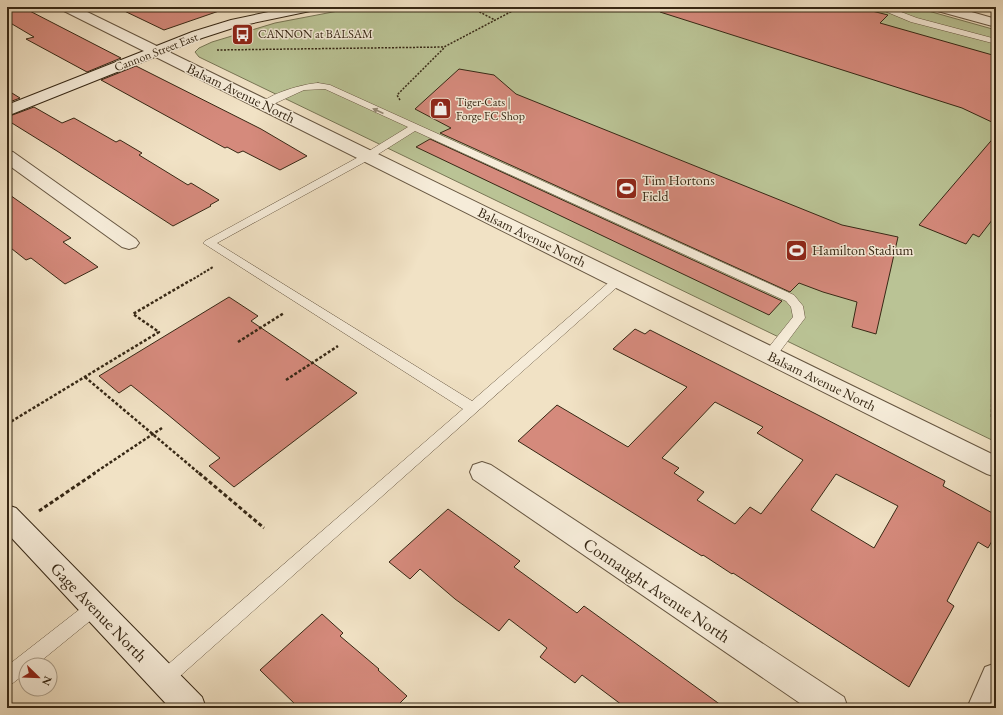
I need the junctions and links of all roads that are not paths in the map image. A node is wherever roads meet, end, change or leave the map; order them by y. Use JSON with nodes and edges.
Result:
{"nodes":[{"id":1,"x":68,"y":7,"type":"edge"},
{"id":2,"x":310,"y":7,"type":"edge"},
{"id":3,"x":879,"y":7,"type":"edge"},
{"id":4,"x":939,"y":7,"type":"edge"},
{"id":5,"x":996,"y":22,"type":"edge"},
{"id":6,"x":996,"y":42,"type":"edge"},
{"id":7,"x":156,"y":51,"type":"junction"},
{"id":8,"x":264,"y":104,"type":"junction"},
{"id":9,"x":7,"y":111,"type":"edge"},
{"id":10,"x":414,"y":128,"type":"junction"},
{"id":11,"x":7,"y":156,"type":"edge"},
{"id":12,"x":368,"y":156,"type":"junction"},
{"id":13,"x":129,"y":243,"type":"dead end"},
{"id":14,"x":619,"y":280,"type":"junction"},
{"id":15,"x":770,"y":355,"type":"junction"},
{"id":16,"x":473,"y":408,"type":"junction"},
{"id":17,"x":996,"y":467,"type":"edge"},
{"id":18,"x":482,"y":472,"type":"dead end"},
{"id":19,"x":12,"y":521,"type":"edge"},
{"id":20,"x":95,"y":607,"type":"junction"},
{"id":21,"x":7,"y":677,"type":"edge"},
{"id":22,"x":996,"y":677,"type":"edge"},
{"id":23,"x":164,"y":679,"type":"junction"},
{"id":24,"x":191,"y":708,"type":"edge"},
{"id":25,"x":833,"y":708,"type":"edge"},
{"id":26,"x":982,"y":708,"type":"edge"}],
"edges":[{"from":1,"to":7,"type":"street","name":"Balsam Avenue North"},
{"from":2,"to":7,"type":"street","name":"Cannon Street East"},
{"from":3,"to":6,"type":"lane"},
{"from":4,"to":5,"type":"street"},
{"from":7,"to":8,"type":"street","name":"Balsam Avenue North"},
{"from":7,"to":9,"type":"street","name":"Cannon Street East"},
{"from":10,"to":8,"type":"lane","one_way":true},
{"from":8,"to":12,"type":"street","name":"Balsam Avenue North"},
{"from":10,"to":12,"type":"lane"},
{"from":10,"to":15,"type":"lane"},
{"from":11,"to":13,"type":"street"},
{"from":12,"to":14,"type":"street","name":"Balsam Avenue North"},
{"from":12,"to":16,"type":"lane"},
{"from":14,"to":15,"type":"street","name":"Balsam Avenue North"},
{"from":14,"to":16,"type":"lane"},
{"from":15,"to":17,"type":"street","name":"Balsam Avenue North"},
{"from":16,"to":23,"type":"lane"},
{"from":18,"to":25,"type":"street","name":"Connaught Avenue North"},
{"from":19,"to":20,"type":"street","name":"Gage Avenue North"},
{"from":20,"to":21,"type":"lane"},
{"from":20,"to":23,"type":"street","name":"Gage Avenue North"},
{"from":22,"to":26,"type":"street"},
{"from":23,"to":24,"type":"street","name":"Gage Avenue North"}]}
